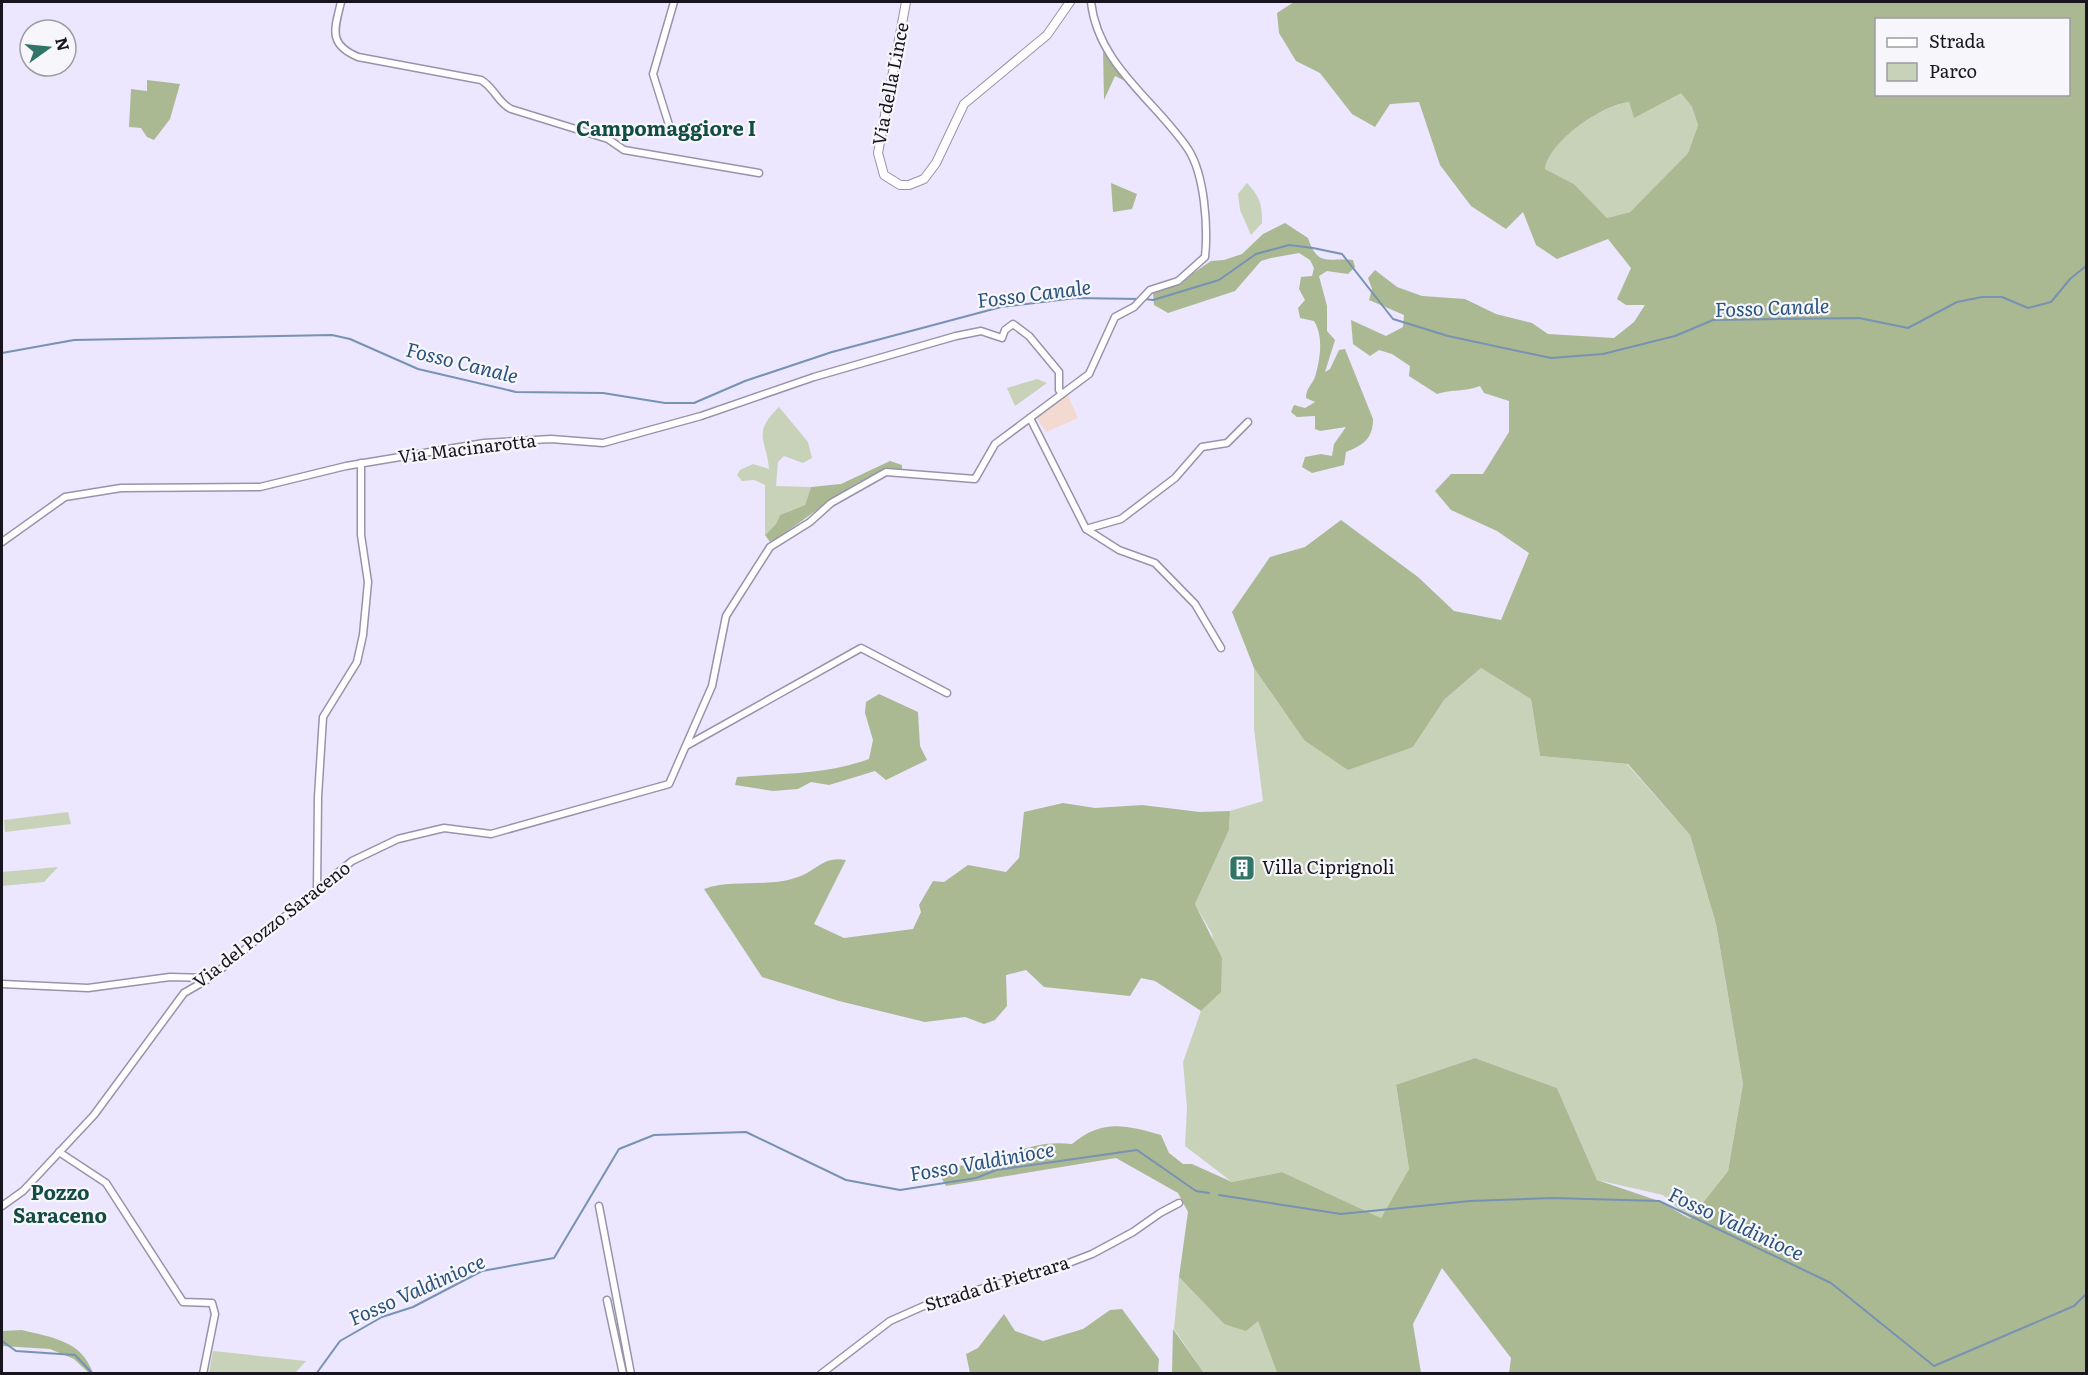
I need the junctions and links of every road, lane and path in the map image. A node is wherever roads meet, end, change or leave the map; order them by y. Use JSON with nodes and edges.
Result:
{"nodes":[{"id":1,"x":341,"y":2,"type":"edge"},
{"id":2,"x":674,"y":2,"type":"edge"},
{"id":3,"x":906,"y":2,"type":"edge"},
{"id":4,"x":1070,"y":2,"type":"edge"},
{"id":5,"x":1091,"y":2,"type":"edge"},
{"id":6,"x":684,"y":132,"type":"dead end"},
{"id":7,"x":759,"y":173,"type":"dead end"},
{"id":8,"x":1062,"y":394,"type":"junction"},
{"id":9,"x":1030,"y":418,"type":"junction"},
{"id":10,"x":1248,"y":422,"type":"dead end"},
{"id":11,"x":361,"y":464,"type":"junction"},
{"id":12,"x":1086,"y":529,"type":"junction"},
{"id":13,"x":2,"y":542,"type":"edge"},
{"id":14,"x":1221,"y":648,"type":"dead end"},
{"id":15,"x":947,"y":693,"type":"dead end"},
{"id":16,"x":686,"y":747,"type":"junction"},
{"id":17,"x":317,"y":891,"type":"junction"},
{"id":18,"x":210,"y":978,"type":"junction"},
{"id":19,"x":2,"y":984,"type":"edge"},
{"id":20,"x":59,"y":1152,"type":"junction"},
{"id":21,"x":1179,"y":1203,"type":"dead end"},
{"id":22,"x":2,"y":1206,"type":"edge"},
{"id":23,"x":599,"y":1206,"type":"dead end"},
{"id":24,"x":608,"y":1300,"type":"dead end"},
{"id":25,"x":203,"y":1374,"type":"edge"},
{"id":26,"x":623,"y":1374,"type":"edge"},
{"id":27,"x":631,"y":1374,"type":"edge"},
{"id":28,"x":821,"y":1374,"type":"edge"}],
"edges":[{"from":1,"to":7,"type":"street"},
{"from":2,"to":6,"type":"street"},
{"from":3,"to":4,"type":"street","name":"Via della Lince"},
{"from":5,"to":8,"type":"street","name":"Via del Pozzo Saraceno"},
{"from":8,"to":9,"type":"street","name":"Via del Pozzo Saraceno"},
{"from":8,"to":11,"type":"street","name":"Via Macinarotta"},
{"from":9,"to":12,"type":"street"},
{"from":9,"to":16,"type":"street","name":"Via del Pozzo Saraceno"},
{"from":10,"to":12,"type":"street"},
{"from":11,"to":13,"type":"street","name":"Via Macinarotta"},
{"from":11,"to":17,"type":"street"},
{"from":12,"to":14,"type":"street"},
{"from":15,"to":16,"type":"street"},
{"from":16,"to":17,"type":"street","name":"Via del Pozzo Saraceno"},
{"from":17,"to":18,"type":"street","name":"Via del Pozzo Saraceno"},
{"from":18,"to":19,"type":"street"},
{"from":18,"to":20,"type":"street","name":"Via del Pozzo Saraceno"},
{"from":20,"to":22,"type":"street","name":"Via del Pozzo Saraceno"},
{"from":20,"to":25,"type":"street"},
{"from":21,"to":28,"type":"street","name":"Strada di Pietrara"},
{"from":23,"to":27,"type":"street"},
{"from":24,"to":26,"type":"street"}]}
